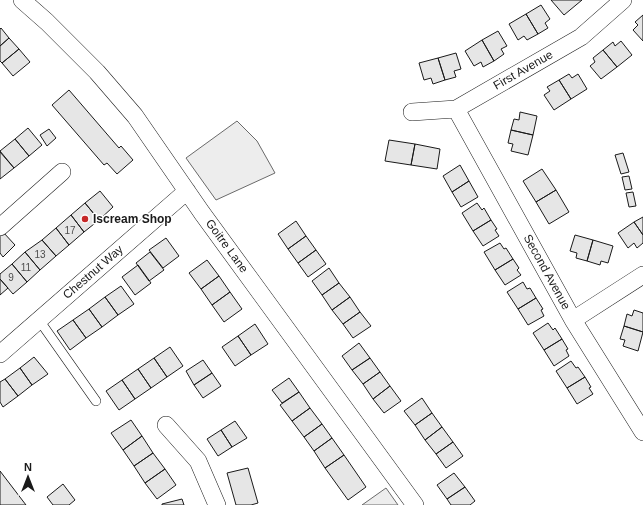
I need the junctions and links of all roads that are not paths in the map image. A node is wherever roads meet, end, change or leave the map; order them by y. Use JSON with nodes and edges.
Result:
{"nodes":[{"id":1,"x":22,"y":0,"type":"edge"},
{"id":2,"x":622,"y":0,"type":"edge"},
{"id":3,"x":456,"y":109,"type":"junction"},
{"id":4,"x":412,"y":112,"type":"dead end"},
{"id":5,"x":62,"y":172,"type":"dead end"},
{"id":6,"x":187,"y":191,"type":"junction"},
{"id":7,"x":0,"y":227,"type":"edge"},
{"id":8,"x":643,"y":275,"type":"edge"},
{"id":9,"x":39,"y":320,"type":"junction"},
{"id":10,"x":573,"y":320,"type":"junction"},
{"id":11,"x":0,"y":354,"type":"edge"},
{"id":12,"x":96,"y":401,"type":"dead end"},
{"id":13,"x":166,"y":424,"type":"dead end"},
{"id":14,"x":643,"y":432,"type":"edge"},
{"id":15,"x":217,"y":505,"type":"edge"},
{"id":16,"x":415,"y":505,"type":"edge"}],
"edges":[{"from":1,"to":6,"type":"street","name":"Goitre Lane"},
{"from":2,"to":3,"type":"street","name":"First Avenue"},
{"from":3,"to":4,"type":"street","name":"First Avenue"},
{"from":3,"to":10,"type":"street","name":"Second Avenue"},
{"from":5,"to":7,"type":"street"},
{"from":6,"to":9,"type":"street","name":"Chestnut Way"},
{"from":6,"to":16,"type":"street","name":"Goitre Lane"},
{"from":8,"to":10,"type":"street"},
{"from":9,"to":11,"type":"street","name":"Chestnut Way"},
{"from":9,"to":12,"type":"lane"},
{"from":10,"to":14,"type":"street","name":"Second Avenue"},
{"from":13,"to":15,"type":"street"}]}
